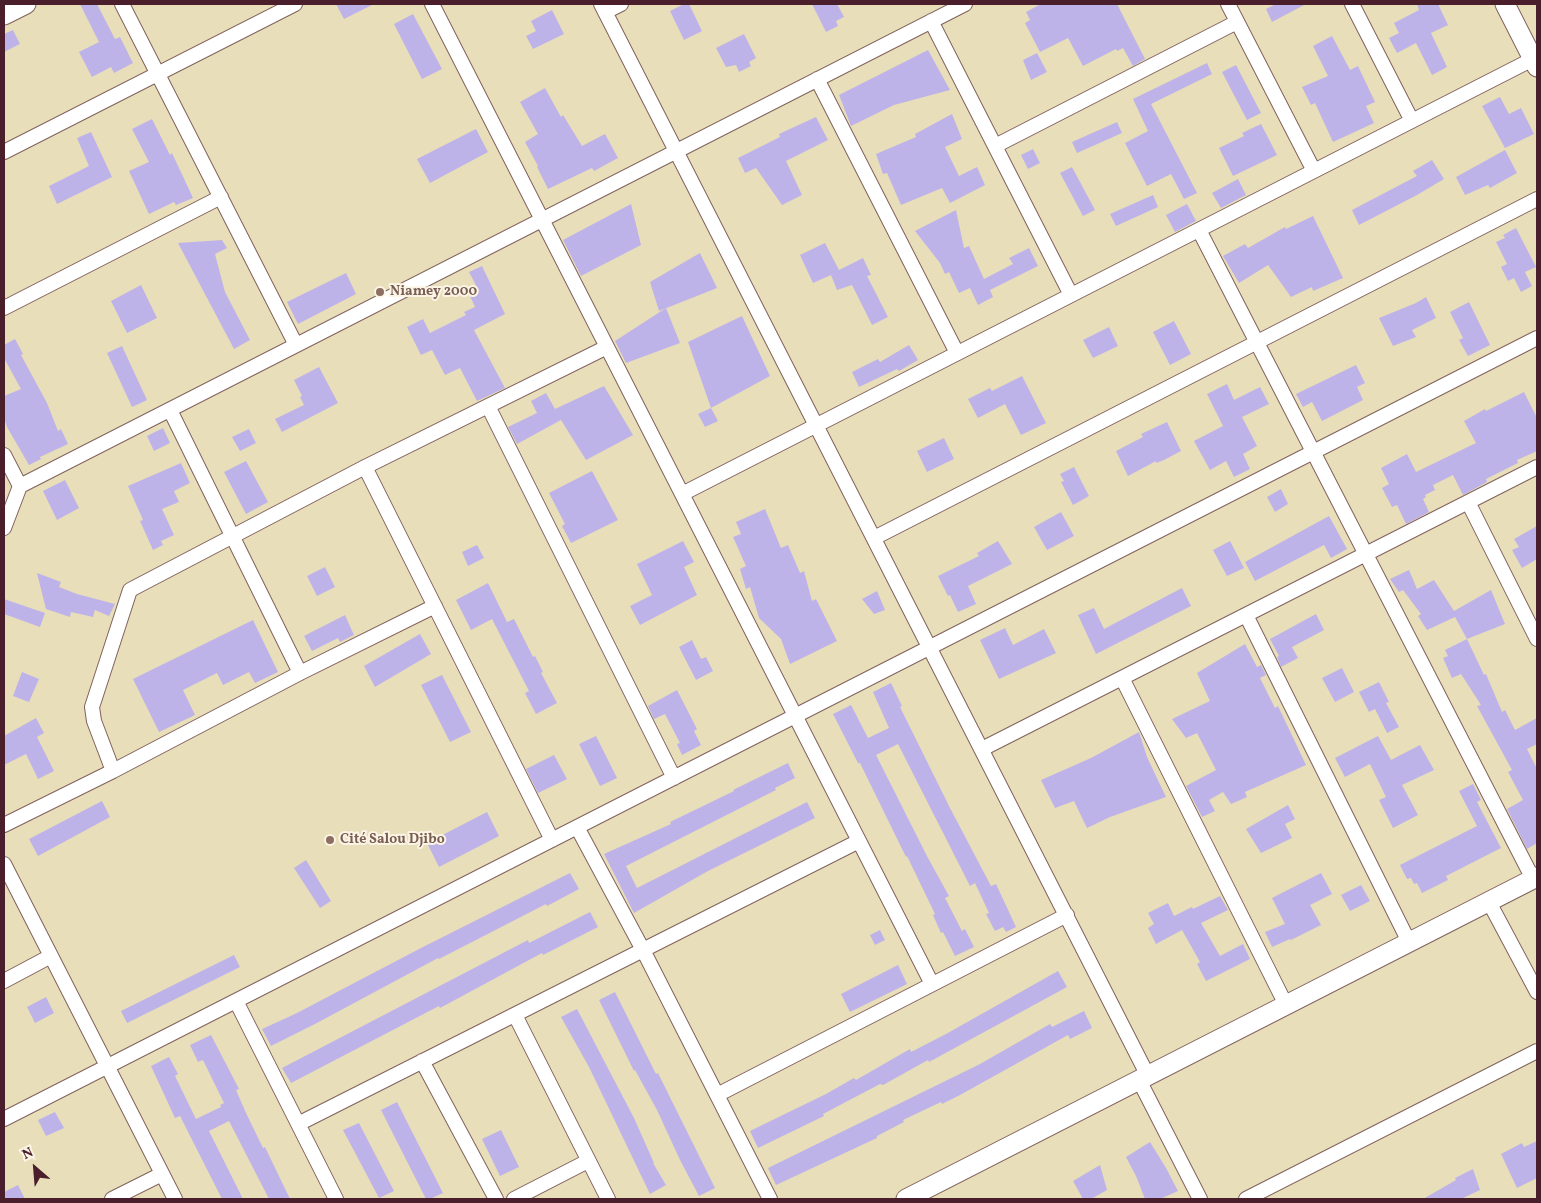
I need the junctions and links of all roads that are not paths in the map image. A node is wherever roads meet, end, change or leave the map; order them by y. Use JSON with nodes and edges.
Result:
{"nodes":[{"id":1,"x":26,"y":4,"type":"edge"},
{"id":2,"x":122,"y":4,"type":"edge"},
{"id":3,"x":295,"y":4,"type":"edge"},
{"id":4,"x":432,"y":4,"type":"edge"},
{"id":5,"x":621,"y":4,"type":"edge"},
{"id":6,"x":964,"y":4,"type":"edge"},
{"id":7,"x":1228,"y":4,"type":"edge"},
{"id":8,"x":1352,"y":4,"type":"edge"},
{"id":9,"x":1505,"y":4,"type":"edge"},
{"id":10,"x":603,"y":8,"type":"edge"},
{"id":11,"x":4,"y":15,"type":"edge"},
{"id":12,"x":931,"y":21,"type":"junction"},
{"id":13,"x":1237,"y":22,"type":"junction"},
{"id":14,"x":1535,"y":63,"type":"edge"},
{"id":15,"x":158,"y":74,"type":"junction"},
{"id":16,"x":817,"y":79,"type":"junction"},
{"id":17,"x":1412,"y":121,"type":"junction"},
{"id":18,"x":994,"y":146,"type":"junction"},
{"id":19,"x":676,"y":151,"type":"junction"},
{"id":20,"x":4,"y":152,"type":"edge"},
{"id":21,"x":1314,"y":171,"type":"junction"},
{"id":22,"x":221,"y":197,"type":"junction"},
{"id":23,"x":1537,"y":200,"type":"edge"},
{"id":24,"x":542,"y":219,"type":"junction"},
{"id":25,"x":1199,"y":230,"type":"junction"},
{"id":26,"x":1071,"y":295,"type":"junction"},
{"id":27,"x":4,"y":308,"type":"edge"},
{"id":28,"x":1537,"y":338,"type":"edge"},
{"id":29,"x":1257,"y":342,"type":"junction"},
{"id":30,"x":296,"y":345,"type":"junction"},
{"id":31,"x":607,"y":347,"type":"junction"},
{"id":32,"x":957,"y":353,"type":"junction"},
{"id":33,"x":488,"y":406,"type":"junction"},
{"id":34,"x":170,"y":410,"type":"junction"},
{"id":35,"x":816,"y":425,"type":"junction"},
{"id":36,"x":1313,"y":452,"type":"junction"},
{"id":37,"x":4,"y":455,"type":"edge"},
{"id":38,"x":1537,"y":467,"type":"edge"},
{"id":39,"x":365,"y":468,"type":"junction"},
{"id":40,"x":20,"y":486,"type":"junction"},
{"id":41,"x":682,"y":494,"type":"junction"},
{"id":42,"x":1468,"y":502,"type":"junction"},
{"id":43,"x":4,"y":528,"type":"edge"},
{"id":44,"x":232,"y":537,"type":"junction"},
{"id":45,"x":874,"y":538,"type":"junction"},
{"id":46,"x":1366,"y":554,"type":"junction"},
{"id":47,"x":435,"y":606,"type":"junction"},
{"id":48,"x":1246,"y":615,"type":"junction"},
{"id":49,"x":1537,"y":639,"type":"edge"},
{"id":50,"x":930,"y":647,"type":"junction"},
{"id":51,"x":300,"y":672,"type":"junction"},
{"id":52,"x":1122,"y":678,"type":"junction"},
{"id":53,"x":795,"y":716,"type":"junction"},
{"id":54,"x":982,"y":749,"type":"junction"},
{"id":55,"x":113,"y":771,"type":"junction"},
{"id":56,"x":674,"y":778,"type":"junction"},
{"id":57,"x":4,"y":825,"type":"edge"},
{"id":58,"x":577,"y":827,"type":"junction"},
{"id":59,"x":552,"y":840,"type":"junction"},
{"id":60,"x":859,"y":841,"type":"junction"},
{"id":61,"x":4,"y":864,"type":"edge"},
{"id":62,"x":1535,"y":878,"type":"edge"},
{"id":63,"x":1489,"y":902,"type":"junction"},
{"id":64,"x":1066,"y":915,"type":"junction"},
{"id":65,"x":1409,"y":942,"type":"junction"},
{"id":66,"x":643,"y":950,"type":"junction"},
{"id":67,"x":51,"y":956,"type":"junction"},
{"id":68,"x":4,"y":981,"type":"edge"},
{"id":69,"x":932,"y":984,"type":"junction"},
{"id":70,"x":1537,"y":992,"type":"edge"},
{"id":71,"x":236,"y":1001,"type":"junction"},
{"id":72,"x":1286,"y":1005,"type":"junction"},
{"id":73,"x":516,"y":1015,"type":"junction"},
{"id":74,"x":1537,"y":1051,"type":"edge"},
{"id":75,"x":422,"y":1062,"type":"junction"},
{"id":76,"x":107,"y":1066,"type":"junction"},
{"id":77,"x":1144,"y":1078,"type":"junction"},
{"id":78,"x":717,"y":1095,"type":"junction"},
{"id":79,"x":4,"y":1120,"type":"edge"},
{"id":80,"x":298,"y":1124,"type":"junction"},
{"id":81,"x":588,"y":1161,"type":"junction"},
{"id":82,"x":162,"y":1174,"type":"junction"},
{"id":83,"x":112,"y":1199,"type":"edge"},
{"id":84,"x":175,"y":1199,"type":"edge"},
{"id":85,"x":336,"y":1199,"type":"edge"},
{"id":86,"x":496,"y":1199,"type":"edge"},
{"id":87,"x":514,"y":1199,"type":"edge"},
{"id":88,"x":608,"y":1199,"type":"edge"},
{"id":89,"x":770,"y":1199,"type":"edge"},
{"id":90,"x":906,"y":1199,"type":"edge"},
{"id":91,"x":1200,"y":1199,"type":"edge"},
{"id":92,"x":1246,"y":1199,"type":"edge"}],
"edges":[{"from":1,"to":11,"type":"street"},
{"from":2,"to":15,"type":"street"},
{"from":3,"to":15,"type":"street"},
{"from":4,"to":24,"type":"street"},
{"from":5,"to":10,"type":"street"},
{"from":6,"to":12,"type":"street"},
{"from":7,"to":13,"type":"street"},
{"from":8,"to":17,"type":"street"},
{"from":9,"to":14,"type":"street"},
{"from":10,"to":19,"type":"street"},
{"from":12,"to":16,"type":"street"},
{"from":12,"to":18,"type":"street"},
{"from":13,"to":18,"type":"street"},
{"from":13,"to":21,"type":"street"},
{"from":14,"to":17,"type":"street"},
{"from":15,"to":20,"type":"street"},
{"from":15,"to":22,"type":"street"},
{"from":16,"to":19,"type":"street"},
{"from":16,"to":32,"type":"street"},
{"from":17,"to":21,"type":"street"},
{"from":18,"to":26,"type":"street"},
{"from":19,"to":24,"type":"street"},
{"from":19,"to":35,"type":"street"},
{"from":21,"to":25,"type":"street"},
{"from":22,"to":27,"type":"street"},
{"from":22,"to":30,"type":"street"},
{"from":23,"to":29,"type":"street"},
{"from":24,"to":30,"type":"street"},
{"from":24,"to":31,"type":"street"},
{"from":25,"to":26,"type":"street"},
{"from":25,"to":29,"type":"street"},
{"from":26,"to":32,"type":"street"},
{"from":28,"to":36,"type":"street"},
{"from":29,"to":36,"type":"street"},
{"from":29,"to":45,"type":"street"},
{"from":30,"to":34,"type":"street"},
{"from":31,"to":33,"type":"street"},
{"from":31,"to":41,"type":"street"},
{"from":32,"to":35,"type":"street"},
{"from":33,"to":39,"type":"street"},
{"from":33,"to":56,"type":"street"},
{"from":34,"to":40,"type":"street"},
{"from":34,"to":44,"type":"street"},
{"from":35,"to":41,"type":"street"},
{"from":35,"to":45,"type":"street"},
{"from":36,"to":46,"type":"street"},
{"from":36,"to":50,"type":"street"},
{"from":37,"to":40,"type":"street"},
{"from":38,"to":42,"type":"street"},
{"from":39,"to":44,"type":"street"},
{"from":39,"to":47,"type":"street"},
{"from":40,"to":43,"type":"street"},
{"from":41,"to":53,"type":"street"},
{"from":42,"to":46,"type":"street"},
{"from":42,"to":49,"type":"street"},
{"from":44,"to":51,"type":"street"},
{"from":44,"to":55,"type":"street"},
{"from":45,"to":50,"type":"street"},
{"from":46,"to":48,"type":"street"},
{"from":46,"to":62,"type":"street"},
{"from":47,"to":51,"type":"street"},
{"from":47,"to":59,"type":"street"},
{"from":48,"to":52,"type":"street"},
{"from":48,"to":65,"type":"street"},
{"from":50,"to":53,"type":"street"},
{"from":50,"to":54,"type":"street"},
{"from":51,"to":55,"type":"street"},
{"from":52,"to":54,"type":"street"},
{"from":52,"to":72,"type":"street"},
{"from":53,"to":56,"type":"street"},
{"from":53,"to":60,"type":"street"},
{"from":54,"to":64,"type":"street"},
{"from":55,"to":57,"type":"street"},
{"from":56,"to":58,"type":"street"},
{"from":58,"to":59,"type":"street"},
{"from":58,"to":66,"type":"street"},
{"from":59,"to":71,"type":"street"},
{"from":60,"to":66,"type":"street"},
{"from":60,"to":69,"type":"street"},
{"from":61,"to":67,"type":"street"},
{"from":62,"to":63,"type":"street"},
{"from":63,"to":65,"type":"street"},
{"from":63,"to":70,"type":"street"},
{"from":64,"to":69,"type":"street"},
{"from":64,"to":77,"type":"street"},
{"from":65,"to":72,"type":"street"},
{"from":66,"to":73,"type":"street"},
{"from":66,"to":78,"type":"street"},
{"from":67,"to":68,"type":"street"},
{"from":67,"to":76,"type":"street"},
{"from":69,"to":78,"type":"street"},
{"from":71,"to":76,"type":"street"},
{"from":71,"to":80,"type":"street"},
{"from":72,"to":77,"type":"street"},
{"from":73,"to":75,"type":"street"},
{"from":73,"to":81,"type":"street"},
{"from":74,"to":92,"type":"street"},
{"from":75,"to":80,"type":"street"},
{"from":75,"to":86,"type":"street"},
{"from":76,"to":79,"type":"street"},
{"from":76,"to":82,"type":"street"},
{"from":77,"to":90,"type":"street"},
{"from":77,"to":91,"type":"street"},
{"from":78,"to":89,"type":"street"},
{"from":80,"to":85,"type":"street"},
{"from":81,"to":87,"type":"street"},
{"from":81,"to":88,"type":"street"},
{"from":82,"to":83,"type":"street"},
{"from":82,"to":84,"type":"street"}]}
